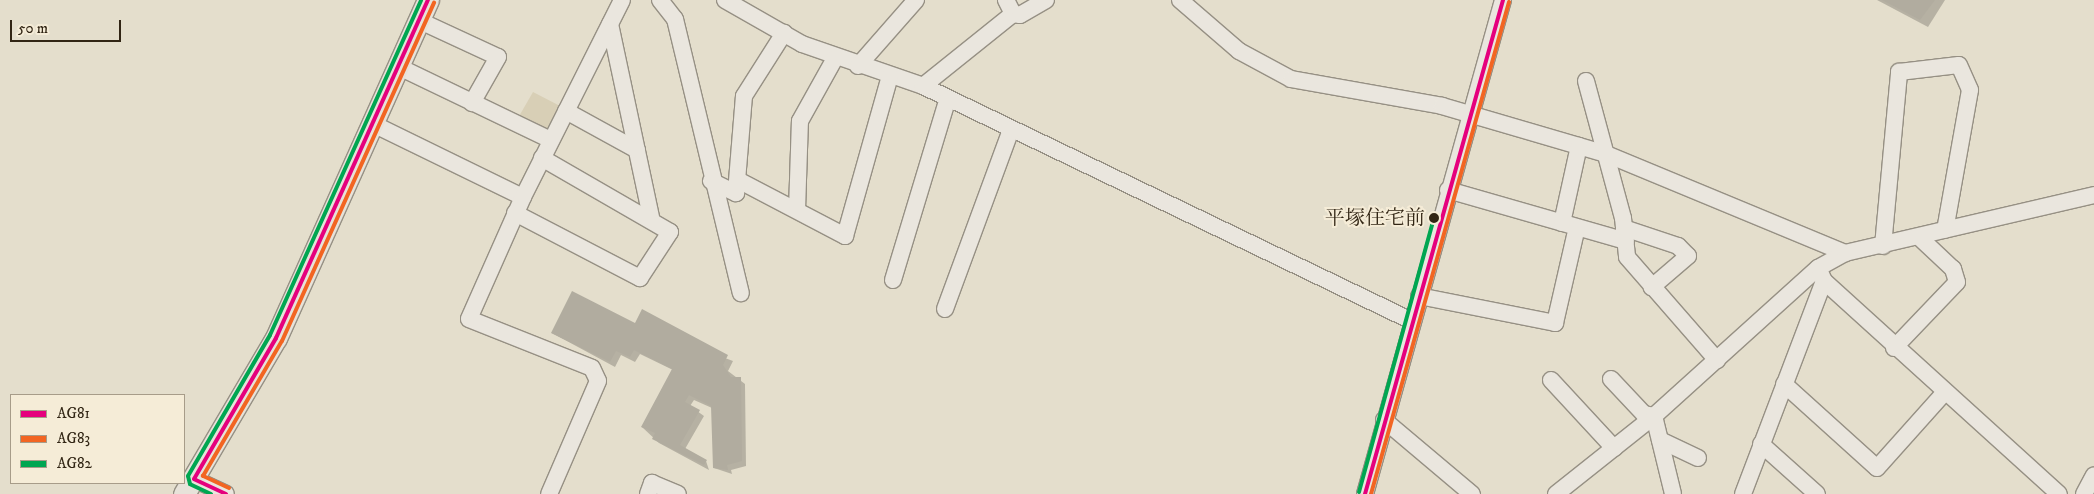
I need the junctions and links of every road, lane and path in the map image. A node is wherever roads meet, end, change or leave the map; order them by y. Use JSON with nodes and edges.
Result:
{"nodes":[{"id":1,"x":428,"y":0,"type":"edge"},
{"id":2,"x":622,"y":0,"type":"edge"},
{"id":3,"x":660,"y":0,"type":"edge"},
{"id":4,"x":725,"y":0,"type":"edge"},
{"id":5,"x":916,"y":0,"type":"edge"},
{"id":6,"x":1046,"y":0,"type":"edge"},
{"id":7,"x":1180,"y":0,"type":"edge"},
{"id":8,"x":1503,"y":0,"type":"edge"},
{"id":9,"x":1010,"y":7,"type":"edge"},
{"id":10,"x":418,"y":20,"type":"junction"},
{"id":11,"x":610,"y":24,"type":"junction"},
{"id":12,"x":784,"y":33,"type":"junction"},
{"id":13,"x":835,"y":58,"type":"junction"},
{"id":14,"x":397,"y":66,"type":"junction"},
{"id":15,"x":858,"y":66,"type":"junction"},
{"id":16,"x":890,"y":76,"type":"junction"},
{"id":17,"x":1586,"y":81,"type":"dead end"},
{"id":18,"x":923,"y":86,"type":"junction"},
{"id":19,"x":948,"y":98,"type":"junction"},
{"id":20,"x":472,"y":103,"type":"junction"},
{"id":21,"x":566,"y":111,"type":"junction"},
{"id":22,"x":1470,"y":115,"type":"junction"},
{"id":23,"x":371,"y":123,"type":"junction"},
{"id":24,"x":1011,"y":130,"type":"junction"},
{"id":25,"x":551,"y":140,"type":"junction"},
{"id":26,"x":1579,"y":146,"type":"junction"},
{"id":27,"x":637,"y":150,"type":"junction"},
{"id":28,"x":1606,"y":154,"type":"junction"},
{"id":29,"x":542,"y":158,"type":"junction"},
{"id":30,"x":738,"y":180,"type":"junction"},
{"id":31,"x":711,"y":181,"type":"junction"},
{"id":32,"x":1448,"y":190,"type":"junction"},
{"id":33,"x":2094,"y":195,"type":"edge"},
{"id":34,"x":523,"y":197,"type":"junction"},
{"id":35,"x":796,"y":210,"type":"junction"},
{"id":36,"x":515,"y":213,"type":"junction"},
{"id":37,"x":652,"y":221,"type":"junction"},
{"id":38,"x":1569,"y":225,"type":"junction"},
{"id":39,"x":1945,"y":230,"type":"junction"},
{"id":40,"x":1625,"y":234,"type":"junction"},
{"id":41,"x":1920,"y":238,"type":"junction"},
{"id":42,"x":1883,"y":246,"type":"junction"},
{"id":43,"x":1845,"y":253,"type":"junction"},
{"id":44,"x":1821,"y":275,"type":"junction"},
{"id":45,"x":892,"y":280,"type":"dead end"},
{"id":46,"x":1652,"y":287,"type":"junction"},
{"id":47,"x":740,"y":293,"type":"dead end"},
{"id":48,"x":1419,"y":296,"type":"junction"},
{"id":49,"x":945,"y":309,"type":"dead end"},
{"id":50,"x":1412,"y":321,"type":"junction"},
{"id":51,"x":1894,"y":348,"type":"junction"},
{"id":52,"x":1717,"y":360,"type":"junction"},
{"id":53,"x":1611,"y":379,"type":"dead end"},
{"id":54,"x":1551,"y":380,"type":"dead end"},
{"id":55,"x":1784,"y":384,"type":"junction"},
{"id":56,"x":1945,"y":392,"type":"junction"},
{"id":57,"x":1654,"y":416,"type":"junction"},
{"id":58,"x":1384,"y":420,"type":"junction"},
{"id":59,"x":1660,"y":440,"type":"junction"},
{"id":60,"x":1761,"y":444,"type":"junction"},
{"id":61,"x":1614,"y":448,"type":"junction"},
{"id":62,"x":1698,"y":458,"type":"dead end"},
{"id":63,"x":2094,"y":475,"type":"edge"},
{"id":64,"x":189,"y":487,"type":"edge"},
{"id":65,"x":1670,"y":493,"type":"edge"},
{"id":66,"x":1815,"y":493,"type":"edge"},
{"id":67,"x":226,"y":494,"type":"edge"},
{"id":68,"x":549,"y":494,"type":"edge"},
{"id":69,"x":648,"y":494,"type":"edge"},
{"id":70,"x":678,"y":494,"type":"edge"},
{"id":71,"x":1364,"y":494,"type":"edge"},
{"id":72,"x":1472,"y":494,"type":"edge"},
{"id":73,"x":1556,"y":494,"type":"edge"},
{"id":74,"x":1743,"y":494,"type":"edge"},
{"id":75,"x":2059,"y":494,"type":"edge"},
{"id":76,"x":2084,"y":494,"type":"edge"}],
"edges":[{"from":1,"to":10,"type":"main road"},
{"from":2,"to":11,"type":"street"},
{"from":3,"to":31,"type":"street"},
{"from":4,"to":12,"type":"street"},
{"from":5,"to":15,"type":"street"},
{"from":6,"to":9,"type":"street"},
{"from":7,"to":22,"type":"street"},
{"from":8,"to":22,"type":"street"},
{"from":9,"to":18,"type":"street"},
{"from":10,"to":14,"type":"main road"},
{"from":10,"to":20,"type":"street"},
{"from":11,"to":21,"type":"street"},
{"from":11,"to":27,"type":"street"},
{"from":12,"to":13,"type":"street"},
{"from":12,"to":30,"type":"street"},
{"from":13,"to":15,"type":"street"},
{"from":13,"to":35,"type":"street"},
{"from":14,"to":20,"type":"street"},
{"from":14,"to":23,"type":"main road"},
{"from":15,"to":16,"type":"street"},
{"from":16,"to":18,"type":"street"},
{"from":16,"to":35,"type":"street"},
{"from":17,"to":28,"type":"street"},
{"from":18,"to":19,"type":"street"},
{"from":19,"to":24,"type":"street"},
{"from":19,"to":45,"type":"street"},
{"from":20,"to":25,"type":"street"},
{"from":21,"to":25,"type":"street"},
{"from":21,"to":27,"type":"street"},
{"from":22,"to":26,"type":"street"},
{"from":22,"to":32,"type":"street"},
{"from":23,"to":34,"type":"street"},
{"from":23,"to":64,"type":"main road"},
{"from":24,"to":49,"type":"street"},
{"from":24,"to":50,"type":"street"},
{"from":25,"to":29,"type":"street"},
{"from":26,"to":28,"type":"street"},
{"from":26,"to":38,"type":"street"},
{"from":27,"to":37,"type":"street"},
{"from":28,"to":40,"type":"street"},
{"from":28,"to":43,"type":"street"},
{"from":29,"to":34,"type":"street"},
{"from":29,"to":37,"type":"street"},
{"from":30,"to":31,"type":"street"},
{"from":30,"to":35,"type":"street"},
{"from":31,"to":47,"type":"street"},
{"from":32,"to":38,"type":"street"},
{"from":32,"to":48,"type":"street"},
{"from":33,"to":39,"type":"street"},
{"from":34,"to":36,"type":"street"},
{"from":36,"to":37,"type":"street"},
{"from":36,"to":68,"type":"street"},
{"from":38,"to":40,"type":"street"},
{"from":38,"to":48,"type":"street"},
{"from":39,"to":41,"type":"street"},
{"from":39,"to":42,"type":"street"},
{"from":40,"to":46,"type":"street"},
{"from":40,"to":46,"type":"street"},
{"from":41,"to":42,"type":"street"},
{"from":41,"to":51,"type":"street"},
{"from":42,"to":43,"type":"street"},
{"from":43,"to":44,"type":"street"},
{"from":44,"to":51,"type":"street"},
{"from":44,"to":52,"type":"street"},
{"from":44,"to":55,"type":"street"},
{"from":46,"to":52,"type":"street"},
{"from":48,"to":50,"type":"street"},
{"from":50,"to":58,"type":"street"},
{"from":51,"to":56,"type":"street"},
{"from":52,"to":57,"type":"street"},
{"from":53,"to":57,"type":"street"},
{"from":54,"to":61,"type":"street"},
{"from":55,"to":56,"type":"street"},
{"from":55,"to":60,"type":"street"},
{"from":56,"to":75,"type":"street"},
{"from":57,"to":59,"type":"street"},
{"from":57,"to":61,"type":"street"},
{"from":58,"to":71,"type":"street"},
{"from":58,"to":72,"type":"street"},
{"from":59,"to":62,"type":"street"},
{"from":59,"to":65,"type":"street"},
{"from":60,"to":66,"type":"street"},
{"from":60,"to":74,"type":"street"},
{"from":61,"to":73,"type":"street"},
{"from":63,"to":76,"type":"street"},
{"from":64,"to":67,"type":"street"},
{"from":69,"to":70,"type":"street"}]}
